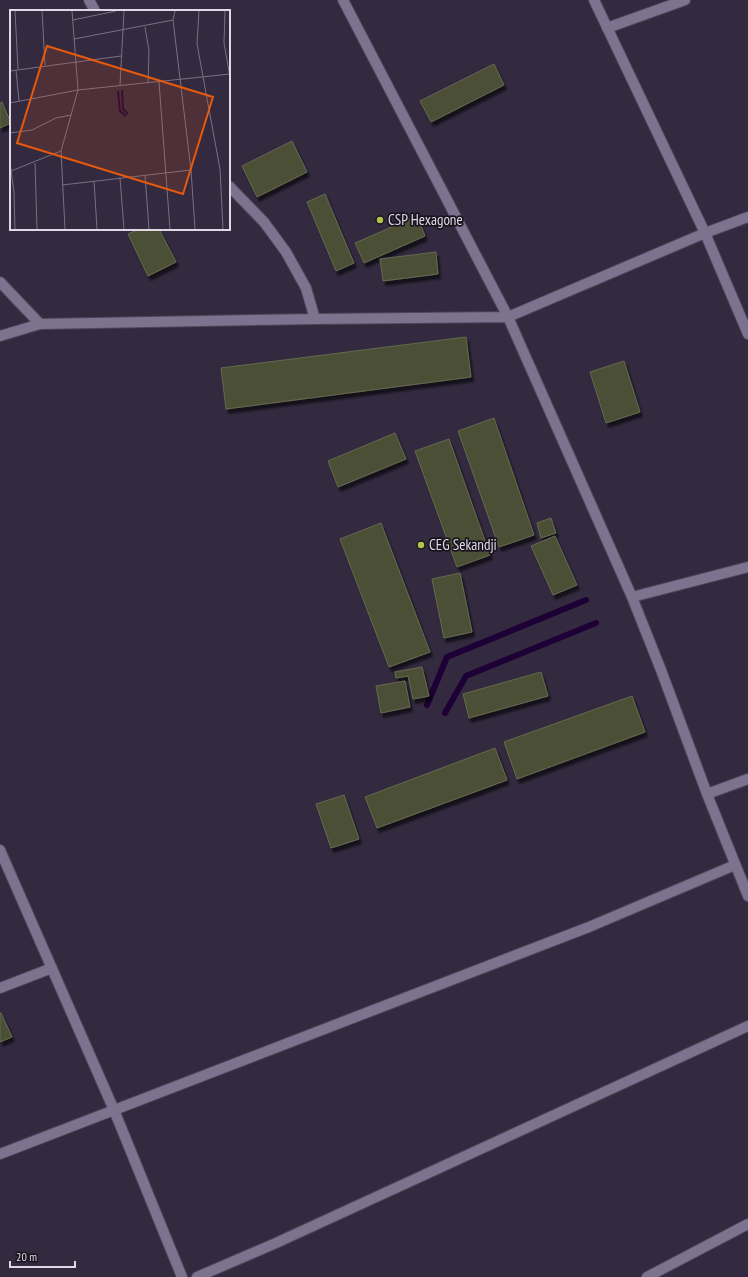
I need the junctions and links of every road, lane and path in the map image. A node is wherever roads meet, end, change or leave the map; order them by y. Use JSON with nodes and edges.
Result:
{"nodes":[{"id":1,"x":89,"y":0,"type":"edge"},
{"id":2,"x":343,"y":0,"type":"edge"},
{"id":3,"x":594,"y":0,"type":"edge"},
{"id":4,"x":685,"y":0,"type":"edge"},
{"id":5,"x":94,"y":10,"type":"edge"},
{"id":6,"x":607,"y":28,"type":"junction"},
{"id":7,"x":230,"y":187,"type":"edge"},
{"id":8,"x":748,"y":217,"type":"edge"},
{"id":9,"x":705,"y":233,"type":"junction"},
{"id":10,"x":0,"y":282,"type":"edge"},
{"id":11,"x":508,"y":317,"type":"junction"},
{"id":12,"x":315,"y":319,"type":"junction"},
{"id":13,"x":40,"y":324,"type":"junction"},
{"id":14,"x":748,"y":334,"type":"edge"},
{"id":15,"x":0,"y":336,"type":"edge"},
{"id":16,"x":748,"y":567,"type":"edge"},
{"id":17,"x":632,"y":597,"type":"junction"},
{"id":18,"x":748,"y":779,"type":"edge"},
{"id":19,"x":707,"y":794,"type":"junction"},
{"id":20,"x":0,"y":850,"type":"edge"},
{"id":21,"x":735,"y":865,"type":"junction"},
{"id":22,"x":748,"y":896,"type":"edge"},
{"id":23,"x":52,"y":968,"type":"junction"},
{"id":24,"x":0,"y":988,"type":"edge"},
{"id":25,"x":748,"y":1026,"type":"edge"},
{"id":26,"x":114,"y":1110,"type":"junction"},
{"id":27,"x":0,"y":1154,"type":"edge"},
{"id":28,"x":748,"y":1224,"type":"edge"},
{"id":29,"x":182,"y":1277,"type":"edge"},
{"id":30,"x":197,"y":1277,"type":"edge"},
{"id":31,"x":646,"y":1277,"type":"edge"}],
"edges":[{"from":1,"to":5,"type":"street"},
{"from":2,"to":11,"type":"street"},
{"from":3,"to":6,"type":"street"},
{"from":4,"to":6,"type":"street"},
{"from":6,"to":9,"type":"street"},
{"from":7,"to":12,"type":"street"},
{"from":8,"to":9,"type":"street"},
{"from":9,"to":11,"type":"street"},
{"from":9,"to":14,"type":"street"},
{"from":10,"to":13,"type":"street"},
{"from":11,"to":12,"type":"street"},
{"from":11,"to":17,"type":"street"},
{"from":12,"to":13,"type":"street"},
{"from":13,"to":15,"type":"street"},
{"from":16,"to":17,"type":"street"},
{"from":17,"to":19,"type":"street"},
{"from":18,"to":19,"type":"street"},
{"from":19,"to":21,"type":"street"},
{"from":20,"to":23,"type":"street"},
{"from":21,"to":22,"type":"street"},
{"from":21,"to":26,"type":"street"},
{"from":23,"to":24,"type":"street"},
{"from":23,"to":26,"type":"street"},
{"from":25,"to":30,"type":"street"},
{"from":26,"to":27,"type":"street"},
{"from":26,"to":29,"type":"street"},
{"from":28,"to":31,"type":"street"}]}
